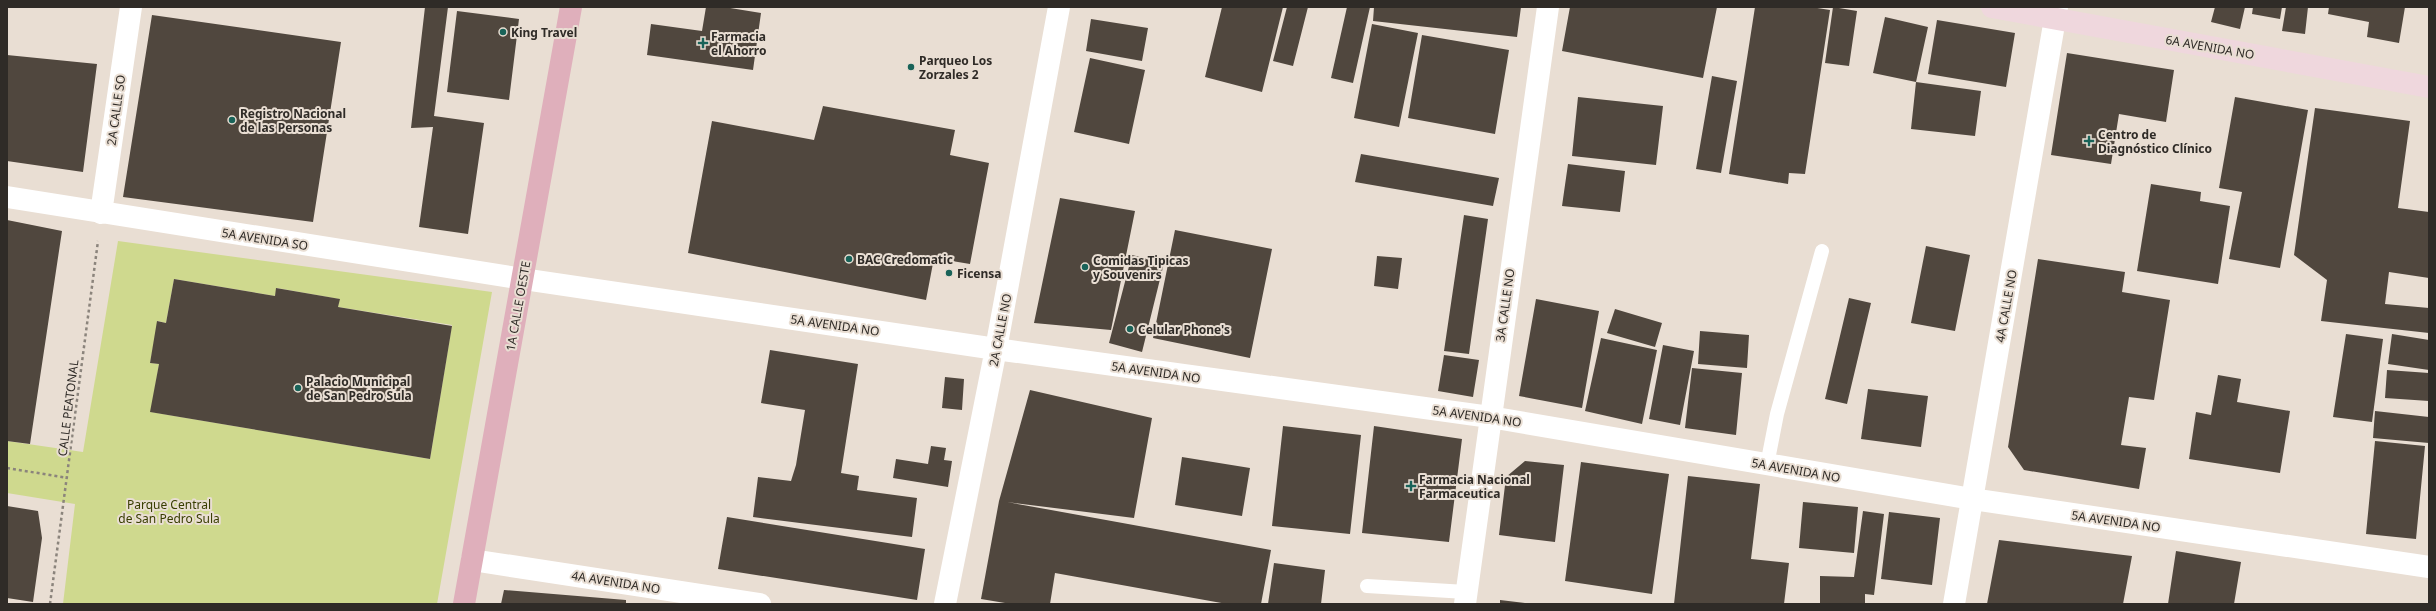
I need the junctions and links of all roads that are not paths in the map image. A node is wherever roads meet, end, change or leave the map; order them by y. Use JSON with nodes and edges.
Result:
{"nodes":[{"id":1,"x":131,"y":7,"type":"edge"},
{"id":2,"x":572,"y":7,"type":"edge"},
{"id":3,"x":1059,"y":7,"type":"edge"},
{"id":4,"x":1548,"y":7,"type":"edge"},
{"id":5,"x":1992,"y":7,"type":"edge"},
{"id":6,"x":2056,"y":13,"type":"edge"},
{"id":7,"x":2429,"y":87,"type":"edge"},
{"id":8,"x":7,"y":197,"type":"edge"},
{"id":9,"x":101,"y":213,"type":"junction"},
{"id":10,"x":1822,"y":251,"type":"dead end"},
{"id":11,"x":522,"y":279,"type":"junction"},
{"id":12,"x":996,"y":349,"type":"junction"},
{"id":13,"x":1490,"y":417,"type":"junction"},
{"id":14,"x":1767,"y":465,"type":"junction"},
{"id":15,"x":1972,"y":499,"type":"junction"},
{"id":16,"x":472,"y":560,"type":"junction"},
{"id":17,"x":2429,"y":567,"type":"edge"},
{"id":18,"x":1367,"y":586,"type":"dead end"},
{"id":19,"x":1466,"y":598,"type":"edge"},
{"id":20,"x":464,"y":604,"type":"edge"},
{"id":21,"x":760,"y":604,"type":"edge"},
{"id":22,"x":945,"y":604,"type":"edge"},
{"id":23,"x":1954,"y":604,"type":"edge"}],
"edges":[{"from":1,"to":9,"type":"street","name":"2A CALLE SO"},
{"from":2,"to":11,"type":"main road","name":"1A CALLE OESTE"},
{"from":3,"to":12,"type":"street","name":"2A CALLE NO"},
{"from":4,"to":13,"type":"street","name":"3A CALLE NO"},
{"from":5,"to":6,"type":"street","name":"6A AVENIDA NO"},
{"from":6,"to":7,"type":"street","name":"6A AVENIDA NO"},
{"from":6,"to":15,"type":"street","name":"4A CALLE NO"},
{"from":8,"to":9,"type":"street","name":"5A AVENIDA SO"},
{"from":9,"to":11,"type":"street","name":"5A AVENIDA SO"},
{"from":10,"to":14,"type":"lane"},
{"from":11,"to":12,"type":"street","name":"5A AVENIDA NO"},
{"from":11,"to":16,"type":"main road","name":"1A CALLE OESTE"},
{"from":12,"to":13,"type":"street","name":"5A AVENIDA NO"},
{"from":12,"to":22,"type":"street","name":"2A CALLE NO"},
{"from":13,"to":14,"type":"street","name":"5A AVENIDA NO"},
{"from":13,"to":19,"type":"street","name":"3A CALLE NO"},
{"from":14,"to":15,"type":"street","name":"5A AVENIDA NO"},
{"from":15,"to":17,"type":"street","name":"5A AVENIDA NO"},
{"from":15,"to":23,"type":"street","name":"4A CALLE NO"},
{"from":16,"to":20,"type":"main road","name":"1A CALLE OESTE"},
{"from":16,"to":21,"type":"street","name":"4A AVENIDA NO"},
{"from":18,"to":19,"type":"lane"}]}
